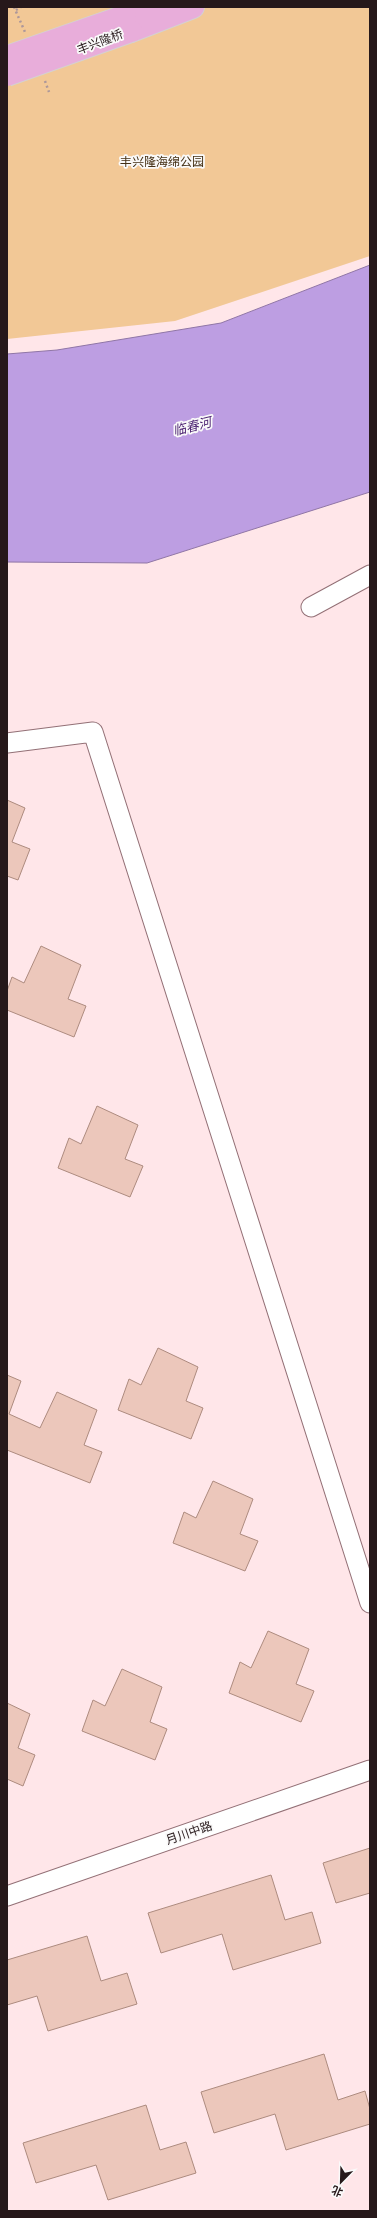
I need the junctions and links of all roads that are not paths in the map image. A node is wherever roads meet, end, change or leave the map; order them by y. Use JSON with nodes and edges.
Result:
{"nodes":[{"id":1,"x":150,"y":7,"type":"edge"},
{"id":2,"x":193,"y":7,"type":"edge"},
{"id":3,"x":128,"y":23,"type":"junction"},
{"id":4,"x":7,"y":57,"type":"edge"},
{"id":5,"x":7,"y":75,"type":"edge"},
{"id":6,"x":370,"y":575,"type":"edge"},
{"id":7,"x":311,"y":607,"type":"dead end"},
{"id":8,"x":7,"y":743,"type":"edge"},
{"id":9,"x":370,"y":1603,"type":"edge"},
{"id":10,"x":370,"y":1770,"type":"edge"},
{"id":11,"x":7,"y":1896,"type":"edge"}],
"edges":[{"from":1,"to":3,"type":"main road","name":"丰兴隆桥"},
{"from":2,"to":3,"type":"main road","name":"丰兴隆桥"},
{"from":3,"to":4,"type":"main road","name":"丰兴隆桥","bridge":true},
{"from":3,"to":5,"type":"main road","name":"丰兴隆桥","bridge":true},
{"from":6,"to":7,"type":"street"},
{"from":8,"to":9,"type":"street"},
{"from":10,"to":11,"type":"street","name":"月川中路"}]}
